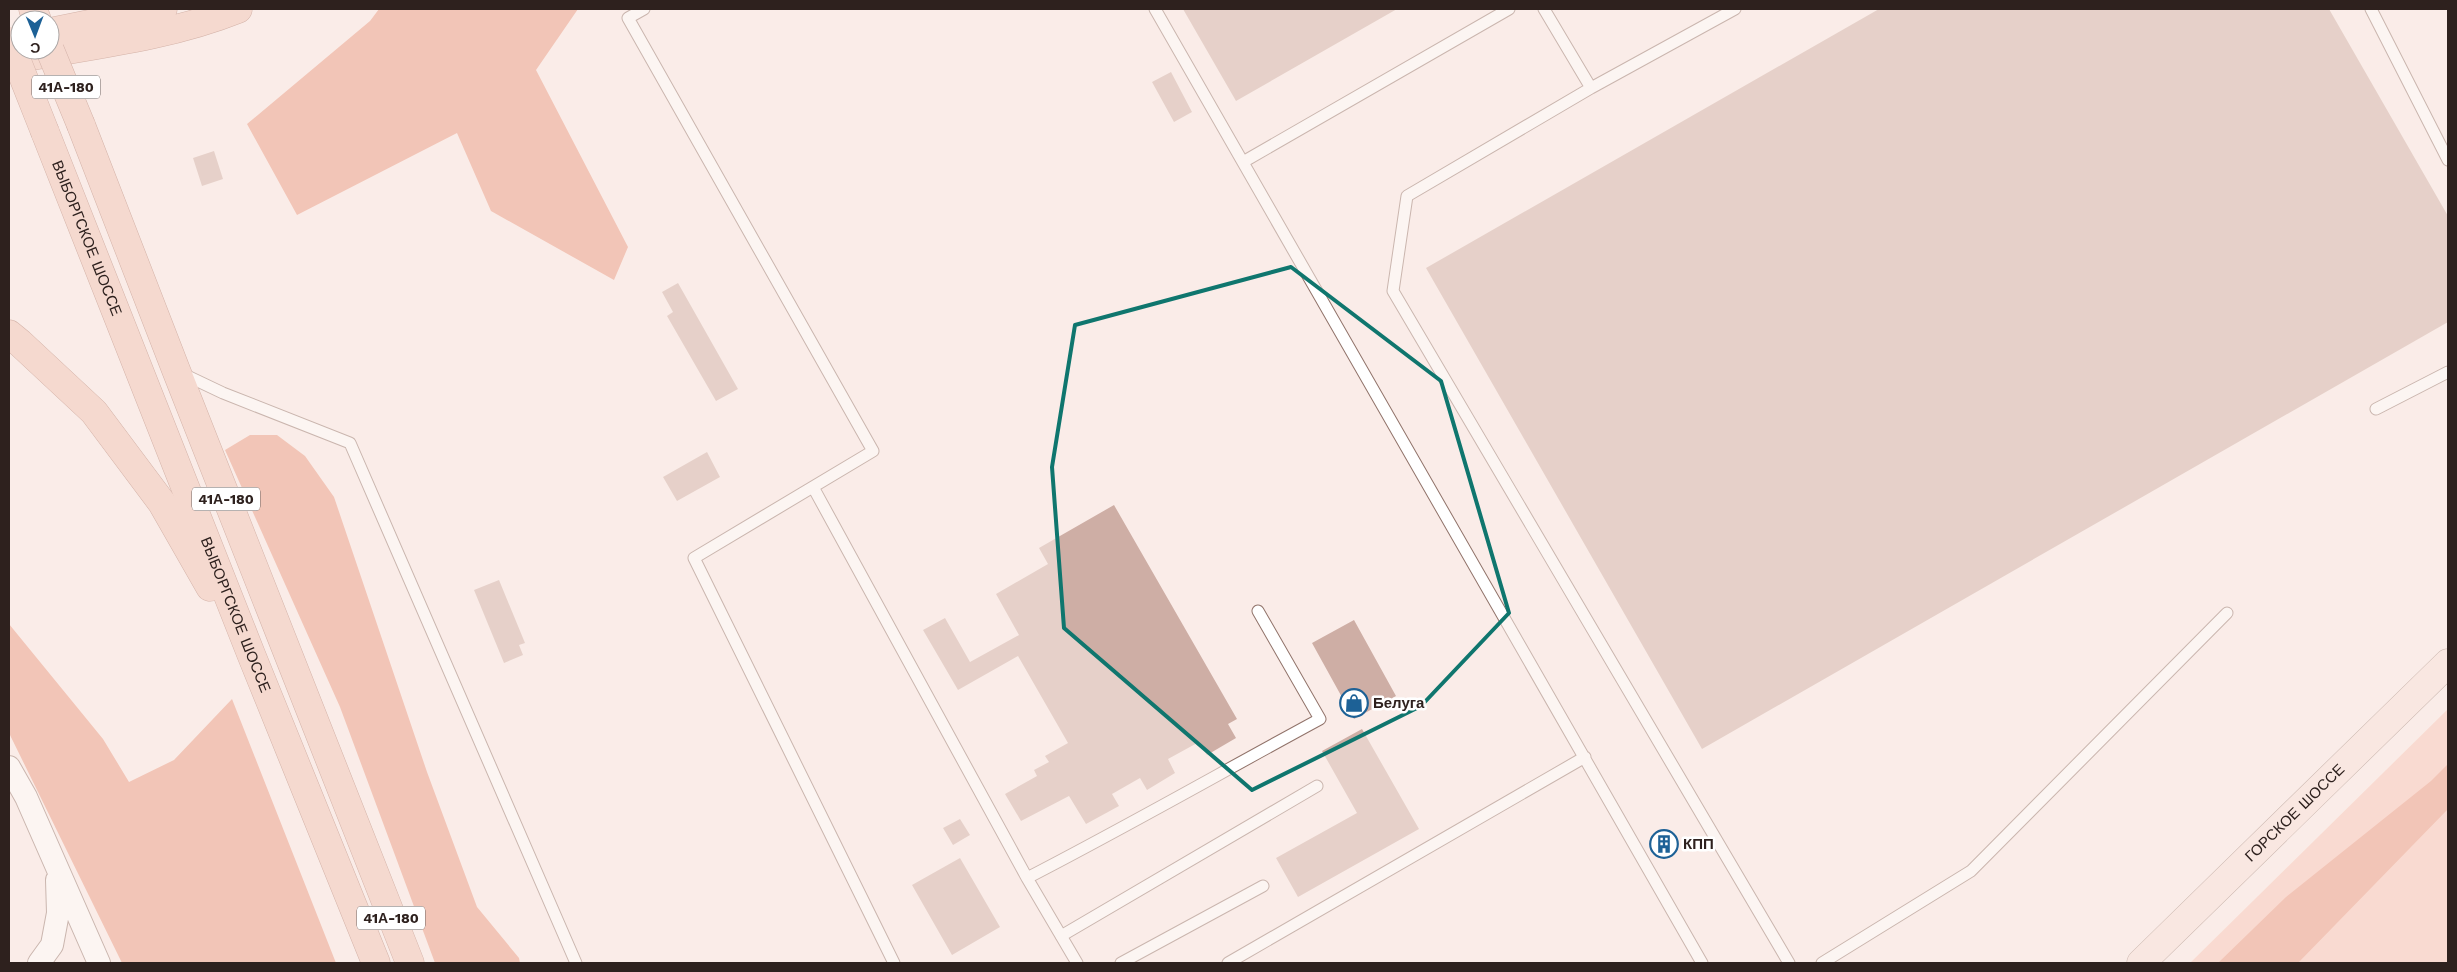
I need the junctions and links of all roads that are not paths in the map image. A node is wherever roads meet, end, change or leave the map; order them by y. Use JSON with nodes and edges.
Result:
{"nodes":[{"id":1,"x":163,"y":9,"type":"edge"},
{"id":2,"x":238,"y":9,"type":"edge"},
{"id":3,"x":644,"y":9,"type":"edge"},
{"id":4,"x":1155,"y":9,"type":"edge"},
{"id":5,"x":1509,"y":9,"type":"edge"},
{"id":6,"x":1544,"y":9,"type":"edge"},
{"id":7,"x":1735,"y":9,"type":"edge"},
{"id":8,"x":2371,"y":9,"type":"edge"},
{"id":9,"x":60,"y":30,"type":"edge"},
{"id":10,"x":9,"y":40,"type":"edge"},
{"id":11,"x":9,"y":60,"type":"edge"},
{"id":12,"x":54,"y":60,"type":"edge"},
{"id":13,"x":1591,"y":88,"type":"junction"},
{"id":14,"x":2448,"y":160,"type":"edge"},
{"id":15,"x":1243,"y":162,"type":"junction"},
{"id":16,"x":9,"y":334,"type":"edge"},
{"id":17,"x":176,"y":370,"type":"junction"},
{"id":18,"x":2448,"y":372,"type":"edge"},
{"id":19,"x":2376,"y":409,"type":"dead end"},
{"id":20,"x":813,"y":487,"type":"junction"},
{"id":21,"x":1258,"y":611,"type":"dead end"},
{"id":22,"x":2227,"y":613,"type":"dead end"},
{"id":23,"x":251,"y":654,"type":"junction"},
{"id":24,"x":2448,"y":663,"type":"edge"},
{"id":25,"x":1585,"y":757,"type":"junction"},
{"id":26,"x":9,"y":767,"type":"edge"},
{"id":27,"x":1317,"y":786,"type":"dead end"},
{"id":28,"x":57,"y":869,"type":"junction"},
{"id":29,"x":1027,"y":878,"type":"junction"},
{"id":30,"x":1263,"y":886,"type":"dead end"},
{"id":31,"x":1061,"y":936,"type":"junction"},
{"id":32,"x":39,"y":963,"type":"edge"},
{"id":33,"x":99,"y":963,"type":"edge"},
{"id":34,"x":376,"y":963,"type":"edge"},
{"id":35,"x":410,"y":963,"type":"edge"},
{"id":36,"x":576,"y":963,"type":"edge"},
{"id":37,"x":894,"y":963,"type":"edge"},
{"id":38,"x":1076,"y":963,"type":"edge"},
{"id":39,"x":1121,"y":963,"type":"edge"},
{"id":40,"x":1228,"y":963,"type":"edge"},
{"id":41,"x":1702,"y":963,"type":"edge"},
{"id":42,"x":1790,"y":963,"type":"edge"},
{"id":43,"x":1822,"y":963,"type":"edge"},
{"id":44,"x":2141,"y":963,"type":"edge"}],
"edges":[{"from":1,"to":9,"type":"main road"},
{"from":2,"to":11,"type":"main road"},
{"from":3,"to":20,"type":"lane"},
{"from":4,"to":15,"type":"lane"},
{"from":5,"to":15,"type":"lane"},
{"from":6,"to":13,"type":"lane"},
{"from":7,"to":13,"type":"lane"},
{"from":8,"to":14,"type":"lane"},
{"from":10,"to":23,"type":"main road","name":"ВЫБОРГСКОЕ ШОССЕ","number":"41А-180","bridge":true},
{"from":12,"to":17,"type":"main road","number":"41А-180","bridge":true},
{"from":13,"to":42,"type":"lane"},
{"from":15,"to":25,"type":"lane"},
{"from":16,"to":23,"type":"main road"},
{"from":17,"to":35,"type":"main road","number":"41А-180"},
{"from":17,"to":36,"type":"lane"},
{"from":18,"to":19,"type":"lane"},
{"from":20,"to":29,"type":"lane"},
{"from":20,"to":37,"type":"lane"},
{"from":21,"to":29,"type":"lane"},
{"from":22,"to":43,"type":"lane"},
{"from":23,"to":34,"type":"main road","name":"ВЫБОРГСКОЕ ШОССЕ","number":"41А-180"},
{"from":24,"to":44,"type":"main road","name":"ГОРСКОЕ ШОССЕ"},
{"from":25,"to":40,"type":"lane"},
{"from":25,"to":41,"type":"lane"},
{"from":26,"to":28,"type":"street"},
{"from":27,"to":31,"type":"lane"},
{"from":28,"to":32,"type":"street"},
{"from":28,"to":33,"type":"street"},
{"from":29,"to":31,"type":"lane"},
{"from":30,"to":39,"type":"lane"},
{"from":31,"to":38,"type":"lane"}]}
